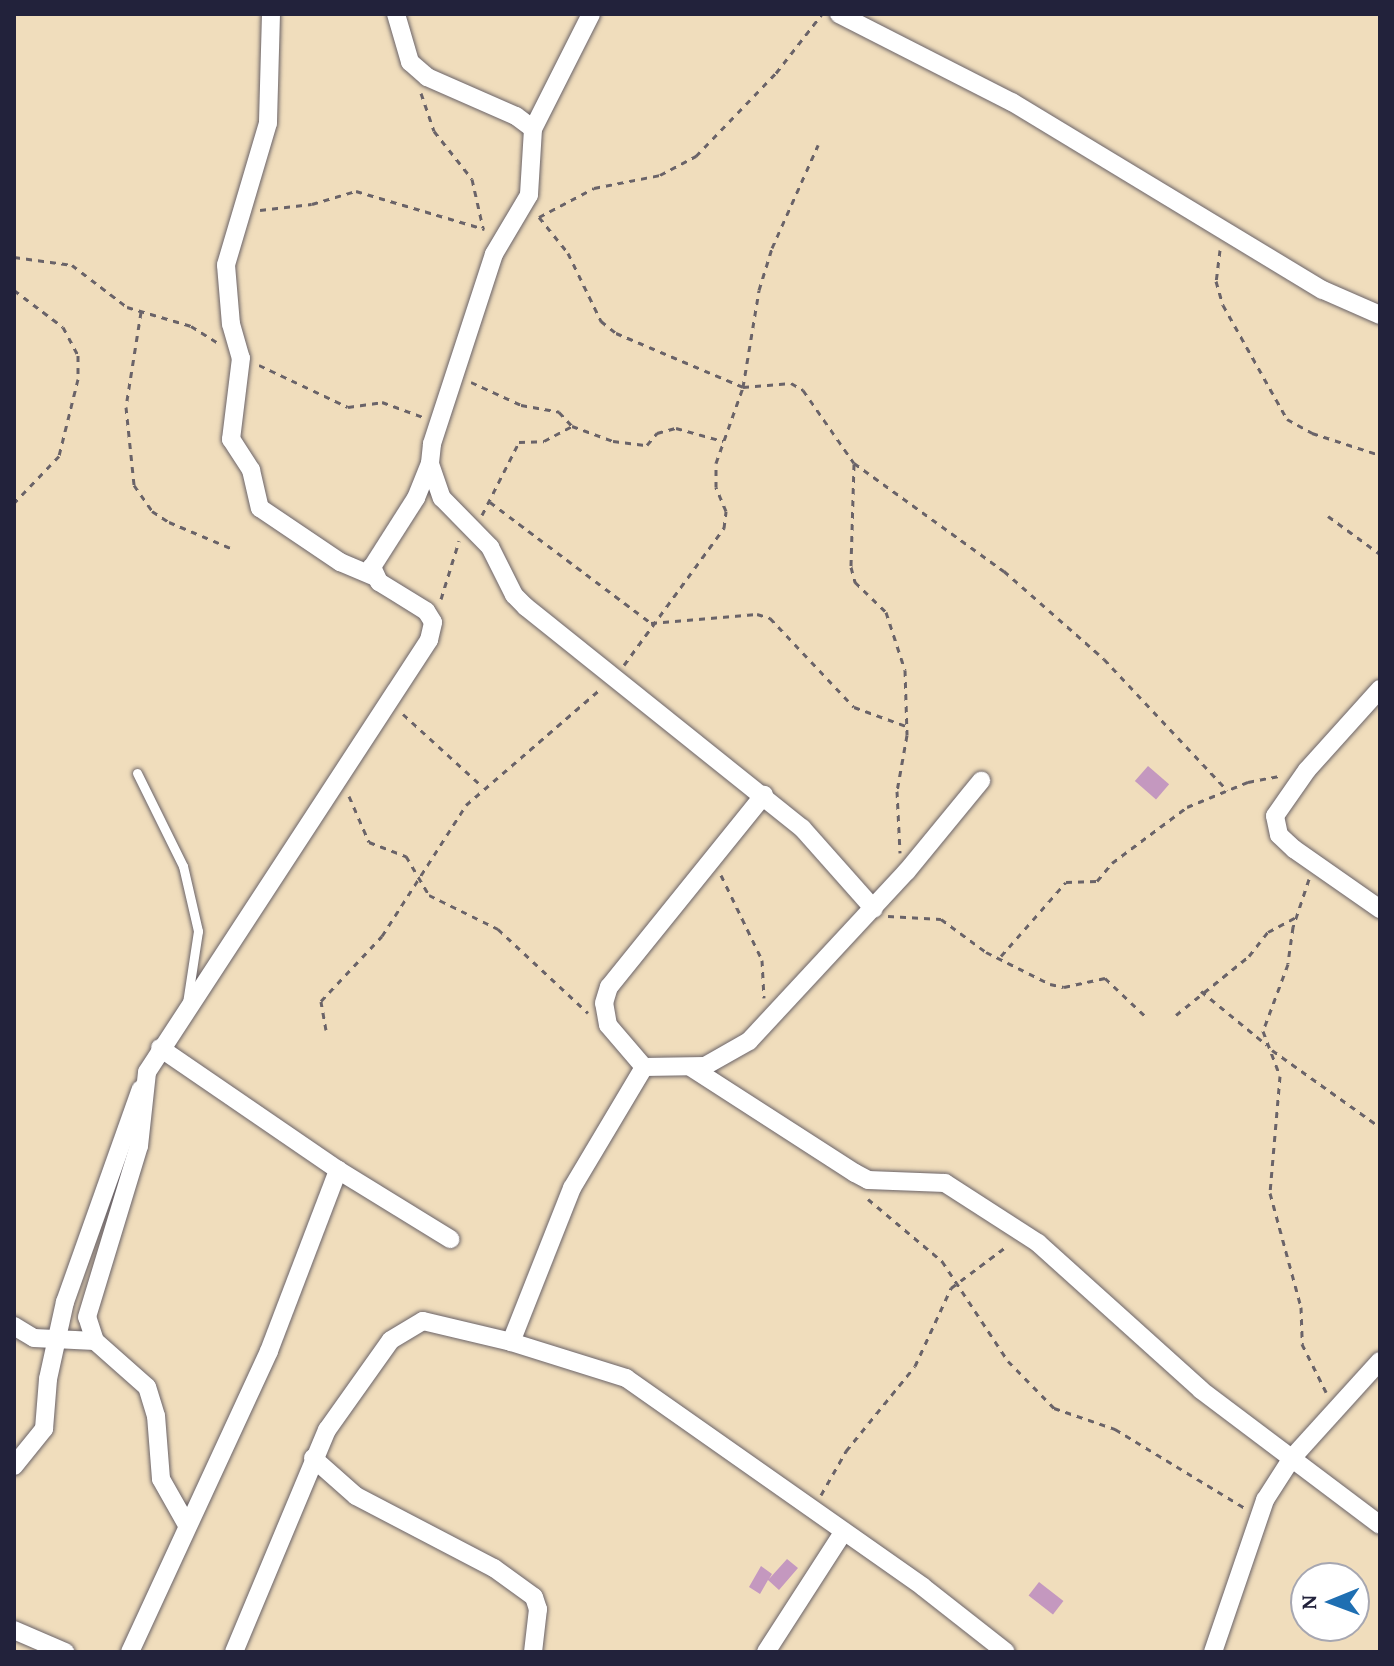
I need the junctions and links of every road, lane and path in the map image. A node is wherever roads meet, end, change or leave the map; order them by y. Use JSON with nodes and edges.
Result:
{"nodes":[{"id":1,"x":271,"y":14,"type":"edge"},
{"id":2,"x":396,"y":14,"type":"edge"},
{"id":3,"x":591,"y":14,"type":"edge"},
{"id":4,"x":822,"y":14,"type":"edge"},
{"id":5,"x":839,"y":14,"type":"edge"},
{"id":6,"x":410,"y":62,"type":"junction"},
{"id":7,"x":533,"y":129,"type":"junction"},
{"id":8,"x":818,"y":145,"type":"dead end"},
{"id":9,"x":245,"y":204,"type":"junction"},
{"id":10,"x":539,"y":217,"type":"junction"},
{"id":11,"x":484,"y":229,"type":"junction"},
{"id":12,"x":506,"y":231,"type":"junction"},
{"id":13,"x":1227,"y":234,"type":"junction"},
{"id":14,"x":494,"y":254,"type":"junction"},
{"id":15,"x":14,"y":257,"type":"edge"},
{"id":16,"x":14,"y":290,"type":"edge"},
{"id":17,"x":141,"y":310,"type":"junction"},
{"id":18,"x":1380,"y":315,"type":"edge"},
{"id":19,"x":241,"y":358,"type":"junction"},
{"id":20,"x":451,"y":379,"type":"junction"},
{"id":21,"x":743,"y":387,"type":"junction"},
{"id":22,"x":439,"y":419,"type":"junction"},
{"id":23,"x":572,"y":426,"type":"junction"},
{"id":24,"x":723,"y":441,"type":"junction"},
{"id":25,"x":1380,"y":455,"type":"edge"},
{"id":26,"x":854,"y":463,"type":"junction"},
{"id":27,"x":430,"y":464,"type":"junction"},
{"id":28,"x":490,"y":502,"type":"junction"},
{"id":29,"x":14,"y":503,"type":"edge"},
{"id":30,"x":1328,"y":516,"type":"dead end"},
{"id":31,"x":468,"y":527,"type":"junction"},
{"id":32,"x":233,"y":549,"type":"dead end"},
{"id":33,"x":1380,"y":554,"type":"edge"},
{"id":34,"x":373,"y":576,"type":"junction"},
{"id":35,"x":433,"y":622,"type":"junction"},
{"id":36,"x":651,"y":623,"type":"junction"},
{"id":37,"x":616,"y":677,"type":"junction"},
{"id":38,"x":1380,"y":689,"type":"edge"},
{"id":39,"x":389,"y":700,"type":"junction"},
{"id":40,"x":906,"y":726,"type":"junction"},
{"id":41,"x":1307,"y":770,"type":"junction"},
{"id":42,"x":137,"y":773,"type":"dead end"},
{"id":43,"x":342,"y":774,"type":"junction"},
{"id":44,"x":981,"y":781,"type":"dead end"},
{"id":45,"x":484,"y":788,"type":"junction"},
{"id":46,"x":1227,"y":790,"type":"junction"},
{"id":47,"x":764,"y":795,"type":"junction"},
{"id":48,"x":711,"y":858,"type":"junction"},
{"id":49,"x":1311,"y":863,"type":"junction"},
{"id":50,"x":907,"y":871,"type":"junction"},
{"id":51,"x":417,"y":881,"type":"junction"},
{"id":52,"x":1380,"y":909,"type":"edge"},
{"id":53,"x":872,"y":911,"type":"junction"},
{"id":54,"x":1298,"y":916,"type":"junction"},
{"id":55,"x":1001,"y":956,"type":"junction"},
{"id":56,"x":1201,"y":991,"type":"junction"},
{"id":57,"x":187,"y":1006,"type":"junction"},
{"id":58,"x":1144,"y":1015,"type":"dead end"},
{"id":59,"x":1176,"y":1015,"type":"dead end"},
{"id":60,"x":608,"y":1025,"type":"junction"},
{"id":61,"x":764,"y":1025,"type":"junction"},
{"id":62,"x":326,"y":1030,"type":"dead end"},
{"id":63,"x":1269,"y":1047,"type":"junction"},
{"id":64,"x":160,"y":1048,"type":"junction"},
{"id":65,"x":644,"y":1067,"type":"junction"},
{"id":66,"x":692,"y":1068,"type":"junction"},
{"id":67,"x":144,"y":1082,"type":"junction"},
{"id":68,"x":1380,"y":1127,"type":"edge"},
{"id":69,"x":338,"y":1170,"type":"junction"},
{"id":70,"x":861,"y":1194,"type":"dead end"},
{"id":71,"x":1024,"y":1234,"type":"junction"},
{"id":72,"x":450,"y":1239,"type":"dead end"},
{"id":73,"x":956,"y":1283,"type":"junction"},
{"id":74,"x":17,"y":1332,"type":"edge"},
{"id":75,"x":59,"y":1339,"type":"junction"},
{"id":76,"x":95,"y":1341,"type":"junction"},
{"id":77,"x":511,"y":1342,"type":"junction"},
{"id":78,"x":1380,"y":1361,"type":"edge"},
{"id":79,"x":1333,"y":1410,"type":"junction"},
{"id":80,"x":313,"y":1458,"type":"junction"},
{"id":81,"x":1292,"y":1458,"type":"junction"},
{"id":82,"x":14,"y":1466,"type":"edge"},
{"id":83,"x":810,"y":1512,"type":"junction"},
{"id":84,"x":1257,"y":1519,"type":"junction"},
{"id":85,"x":187,"y":1525,"type":"junction"},
{"id":86,"x":1380,"y":1525,"type":"edge"},
{"id":87,"x":842,"y":1534,"type":"junction"},
{"id":88,"x":14,"y":1630,"type":"edge"},
{"id":89,"x":65,"y":1652,"type":"edge"},
{"id":90,"x":130,"y":1652,"type":"edge"},
{"id":91,"x":234,"y":1652,"type":"edge"},
{"id":92,"x":533,"y":1652,"type":"edge"},
{"id":93,"x":766,"y":1652,"type":"edge"},
{"id":94,"x":1006,"y":1652,"type":"edge"},
{"id":95,"x":1213,"y":1652,"type":"edge"}],
"edges":[{"from":1,"to":9,"type":"street"},
{"from":2,"to":6,"type":"street"},
{"from":3,"to":7,"type":"street"},
{"from":4,"to":10,"type":"path"},
{"from":5,"to":13,"type":"street"},
{"from":6,"to":7,"type":"street"},
{"from":6,"to":11,"type":"path"},
{"from":7,"to":12,"type":"street"},
{"from":8,"to":21,"type":"path"},
{"from":9,"to":11,"type":"path"},
{"from":9,"to":19,"type":"street"},
{"from":10,"to":12,"type":"path"},
{"from":10,"to":21,"type":"path"},
{"from":11,"to":14,"type":"path"},
{"from":12,"to":14,"type":"street"},
{"from":13,"to":18,"type":"street"},
{"from":13,"to":25,"type":"path"},
{"from":14,"to":20,"type":"street"},
{"from":15,"to":17,"type":"path"},
{"from":16,"to":29,"type":"path"},
{"from":17,"to":19,"type":"path"},
{"from":17,"to":32,"type":"path"},
{"from":19,"to":22,"type":"path"},
{"from":19,"to":34,"type":"street"},
{"from":20,"to":22,"type":"street"},
{"from":20,"to":23,"type":"path"},
{"from":21,"to":24,"type":"path"},
{"from":21,"to":26,"type":"path"},
{"from":22,"to":27,"type":"street"},
{"from":23,"to":24,"type":"path"},
{"from":23,"to":28,"type":"path"},
{"from":24,"to":36,"type":"path"},
{"from":26,"to":40,"type":"path"},
{"from":26,"to":46,"type":"path"},
{"from":27,"to":31,"type":"street"},
{"from":27,"to":34,"type":"street"},
{"from":28,"to":31,"type":"path"},
{"from":28,"to":36,"type":"path"},
{"from":30,"to":33,"type":"path"},
{"from":31,"to":35,"type":"path"},
{"from":31,"to":37,"type":"street"},
{"from":34,"to":35,"type":"street"},
{"from":35,"to":39,"type":"street"},
{"from":36,"to":37,"type":"path"},
{"from":36,"to":40,"type":"path"},
{"from":37,"to":45,"type":"path"},
{"from":37,"to":47,"type":"street"},
{"from":38,"to":41,"type":"street"},
{"from":39,"to":43,"type":"street"},
{"from":39,"to":45,"type":"path"},
{"from":40,"to":50,"type":"path"},
{"from":41,"to":46,"type":"path"},
{"from":41,"to":49,"type":"street"},
{"from":42,"to":57,"type":"lane"},
{"from":43,"to":51,"type":"path"},
{"from":43,"to":57,"type":"street"},
{"from":44,"to":50,"type":"street"},
{"from":45,"to":51,"type":"path"},
{"from":46,"to":55,"type":"path"},
{"from":47,"to":48,"type":"street"},
{"from":47,"to":53,"type":"street"},
{"from":48,"to":60,"type":"street"},
{"from":48,"to":61,"type":"path"},
{"from":49,"to":52,"type":"street"},
{"from":49,"to":54,"type":"path"},
{"from":50,"to":53,"type":"street"},
{"from":51,"to":60,"type":"path"},
{"from":51,"to":62,"type":"path"},
{"from":53,"to":55,"type":"path"},
{"from":53,"to":61,"type":"street"},
{"from":54,"to":56,"type":"path"},
{"from":54,"to":63,"type":"path"},
{"from":55,"to":58,"type":"path"},
{"from":56,"to":59,"type":"path"},
{"from":56,"to":63,"type":"path"},
{"from":57,"to":64,"type":"street"},
{"from":60,"to":65,"type":"street"},
{"from":61,"to":66,"type":"street"},
{"from":63,"to":68,"type":"path"},
{"from":63,"to":79,"type":"path"},
{"from":64,"to":67,"type":"street"},
{"from":64,"to":69,"type":"street"},
{"from":65,"to":66,"type":"street"},
{"from":65,"to":77,"type":"street"},
{"from":66,"to":71,"type":"street"},
{"from":67,"to":75,"type":"street"},
{"from":67,"to":76,"type":"street"},
{"from":69,"to":72,"type":"street"},
{"from":69,"to":85,"type":"street"},
{"from":70,"to":73,"type":"path"},
{"from":71,"to":73,"type":"path"},
{"from":71,"to":81,"type":"street"},
{"from":73,"to":83,"type":"path"},
{"from":73,"to":84,"type":"path"},
{"from":74,"to":75,"type":"street"},
{"from":75,"to":76,"type":"street"},
{"from":75,"to":82,"type":"street"},
{"from":76,"to":85,"type":"street"},
{"from":77,"to":80,"type":"street"},
{"from":77,"to":83,"type":"street"},
{"from":78,"to":79,"type":"street"},
{"from":79,"to":81,"type":"street"},
{"from":80,"to":91,"type":"street"},
{"from":80,"to":92,"type":"street"},
{"from":81,"to":84,"type":"street"},
{"from":81,"to":86,"type":"street"},
{"from":83,"to":87,"type":"street"},
{"from":84,"to":95,"type":"street"},
{"from":85,"to":90,"type":"street"},
{"from":87,"to":93,"type":"street"},
{"from":87,"to":94,"type":"street"},
{"from":88,"to":89,"type":"street"}]}
